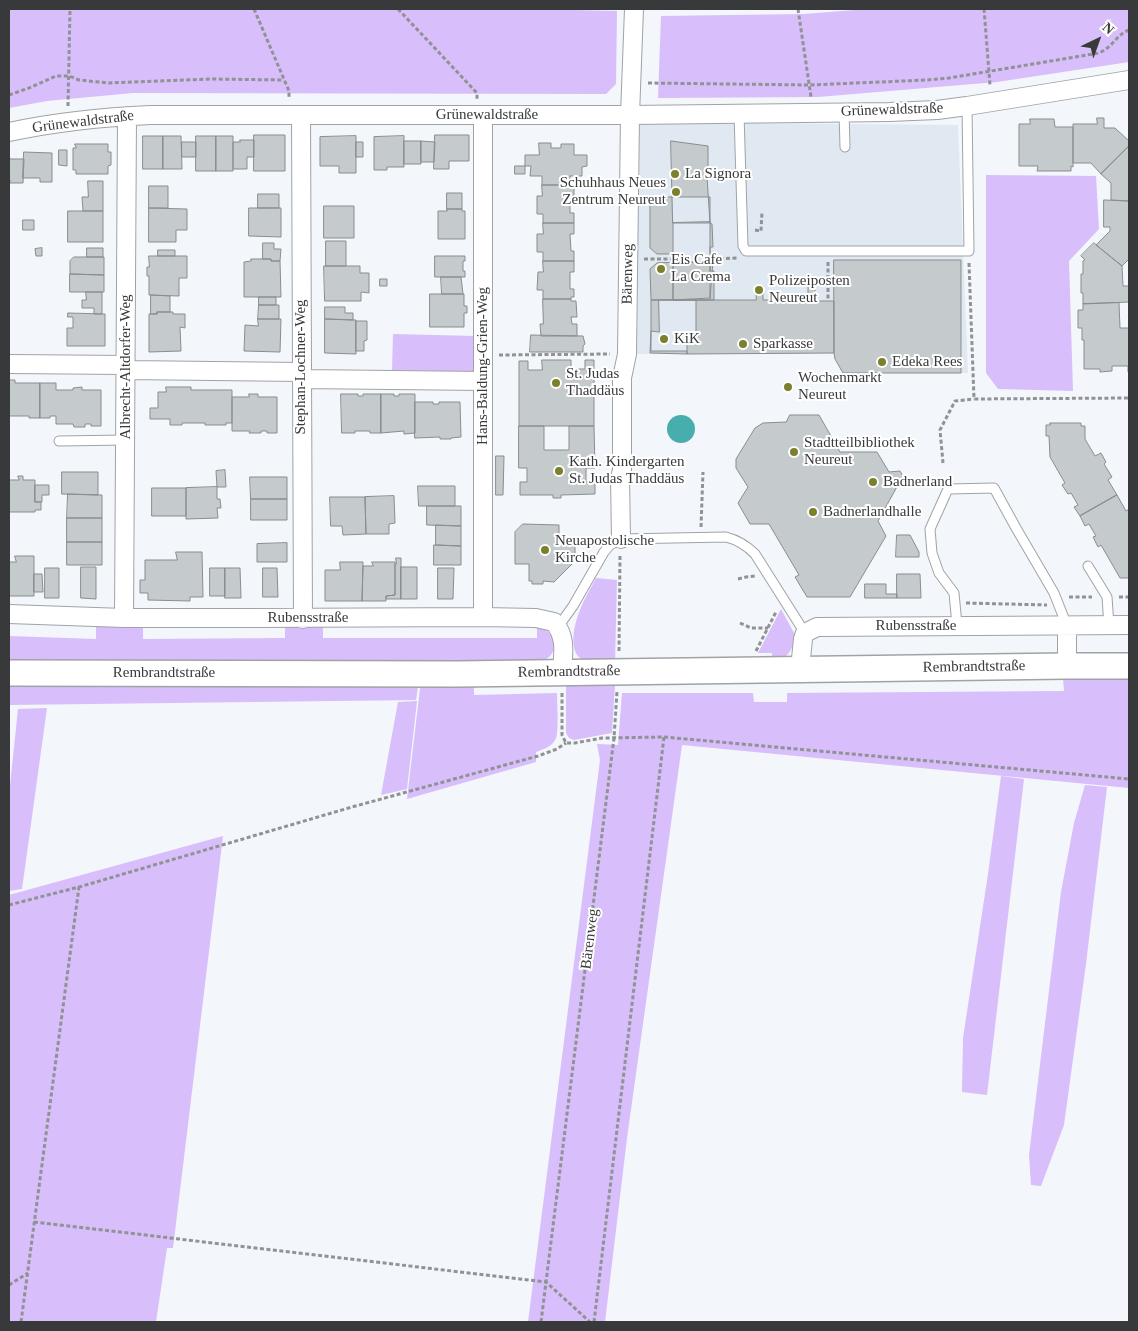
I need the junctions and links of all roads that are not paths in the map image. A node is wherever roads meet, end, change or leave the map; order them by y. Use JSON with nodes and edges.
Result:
{"nodes":[{"id":1,"x":634,"y":9,"type":"edge"},
{"id":2,"x":1129,"y":80,"type":"edge"},
{"id":3,"x":967,"y":106,"type":"junction"},
{"id":4,"x":844,"y":112,"type":"junction"},
{"id":5,"x":739,"y":114,"type":"junction"},
{"id":6,"x":481,"y":115,"type":"junction"},
{"id":7,"x":630,"y":115,"type":"junction"},
{"id":8,"x":127,"y":116,"type":"junction"},
{"id":9,"x":295,"y":116,"type":"junction"},
{"id":10,"x":9,"y":132,"type":"edge"},
{"id":11,"x":845,"y":147,"type":"dead end"},
{"id":12,"x":9,"y":364,"type":"edge"},
{"id":13,"x":126,"y":368,"type":"junction"},
{"id":14,"x":302,"y":375,"type":"junction"},
{"id":15,"x":483,"y":381,"type":"junction"},
{"id":16,"x":126,"y":440,"type":"junction"},
{"id":17,"x":59,"y":441,"type":"dead end"},
{"id":18,"x":621,"y":546,"type":"junction"},
{"id":19,"x":1088,"y":566,"type":"dead end"},
{"id":20,"x":9,"y":614,"type":"edge"},
{"id":21,"x":483,"y":617,"type":"junction"},
{"id":22,"x":124,"y":618,"type":"junction"},
{"id":23,"x":302,"y":619,"type":"junction"},
{"id":24,"x":956,"y":626,"type":"junction"},
{"id":25,"x":1067,"y":626,"type":"junction"},
{"id":26,"x":1109,"y":626,"type":"junction"},
{"id":27,"x":1129,"y":626,"type":"edge"},
{"id":28,"x":558,"y":627,"type":"junction"},
{"id":29,"x":805,"y":633,"type":"junction"},
{"id":30,"x":1067,"y":666,"type":"junction"},
{"id":31,"x":1129,"y":666,"type":"edge"},
{"id":32,"x":800,"y":670,"type":"junction"},
{"id":33,"x":9,"y":673,"type":"edge"},
{"id":34,"x":562,"y":680,"type":"junction"}],
"edges":[{"from":1,"to":7,"type":"street","name":"Bärenweg"},
{"from":2,"to":3,"type":"street","name":"Grünewaldstraße"},
{"from":3,"to":4,"type":"street","name":"Grünewaldstraße"},
{"from":3,"to":5,"type":"lane"},
{"from":4,"to":5,"type":"street","name":"Grünewaldstraße"},
{"from":4,"to":11,"type":"lane"},
{"from":5,"to":7,"type":"street","name":"Grünewaldstraße"},
{"from":6,"to":7,"type":"street","name":"Grünewaldstraße"},
{"from":6,"to":9,"type":"street","name":"Grünewaldstraße"},
{"from":6,"to":15,"type":"street","name":"Hans-Baldung-Grien-Weg"},
{"from":7,"to":18,"type":"street","name":"Bärenweg"},
{"from":8,"to":9,"type":"street","name":"Grünewaldstraße"},
{"from":8,"to":10,"type":"street","name":"Grünewaldstraße"},
{"from":8,"to":13,"type":"street","name":"Albrecht-Altdorfer-Weg"},
{"from":9,"to":14,"type":"street","name":"Stephan-Lochner-Weg"},
{"from":12,"to":13,"type":"street"},
{"from":13,"to":14,"type":"street"},
{"from":13,"to":16,"type":"street","name":"Albrecht-Altdorfer-Weg"},
{"from":14,"to":15,"type":"street"},
{"from":14,"to":23,"type":"street","name":"Stephan-Lochner-Weg"},
{"from":15,"to":21,"type":"street","name":"Hans-Baldung-Grien-Weg"},
{"from":16,"to":17,"type":"lane"},
{"from":16,"to":22,"type":"street","name":"Albrecht-Altdorfer-Weg"},
{"from":18,"to":28,"type":"lane"},
{"from":18,"to":29,"type":"lane"},
{"from":19,"to":26,"type":"lane"},
{"from":20,"to":22,"type":"street","name":"Rubensstraße"},
{"from":21,"to":23,"type":"street","name":"Rubensstraße"},
{"from":21,"to":28,"type":"street","name":"Rubensstraße"},
{"from":22,"to":23,"type":"street","name":"Rubensstraße"},
{"from":24,"to":25,"type":"street","name":"Rubensstraße"},
{"from":24,"to":25,"type":"lane"},
{"from":24,"to":29,"type":"street","name":"Rubensstraße"},
{"from":25,"to":26,"type":"street","name":"Rubensstraße"},
{"from":25,"to":30,"type":"street"},
{"from":26,"to":27,"type":"street","name":"Rubensstraße"},
{"from":28,"to":34,"type":"street"},
{"from":29,"to":32,"type":"street"},
{"from":30,"to":31,"type":"street","name":"Rembrandtstraße"},
{"from":30,"to":32,"type":"street","name":"Rembrandtstraße"},
{"from":32,"to":34,"type":"street","name":"Rembrandtstraße"},
{"from":33,"to":34,"type":"street","name":"Rembrandtstraße"}]}
